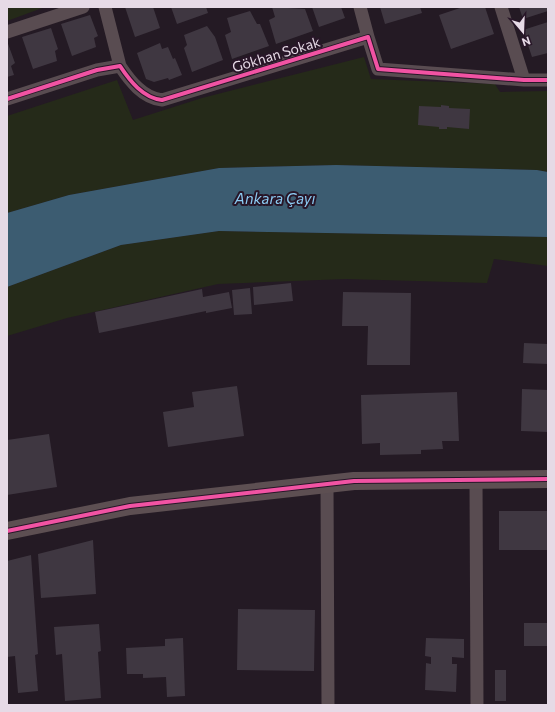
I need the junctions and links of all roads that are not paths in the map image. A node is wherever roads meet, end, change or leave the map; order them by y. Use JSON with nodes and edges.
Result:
{"nodes":[{"id":1,"x":83,"y":7,"type":"edge"},
{"id":2,"x":105,"y":7,"type":"edge"},
{"id":3,"x":360,"y":7,"type":"edge"},
{"id":4,"x":501,"y":7,"type":"edge"},
{"id":5,"x":7,"y":32,"type":"edge"},
{"id":6,"x":368,"y":37,"type":"junction"},
{"id":7,"x":120,"y":66,"type":"junction"},
{"id":8,"x":524,"y":80,"type":"junction"},
{"id":9,"x":548,"y":80,"type":"edge"},
{"id":10,"x":7,"y":99,"type":"edge"},
{"id":11,"x":476,"y":479,"type":"junction"},
{"id":12,"x":548,"y":479,"type":"edge"},
{"id":13,"x":327,"y":484,"type":"junction"},
{"id":14,"x":7,"y":531,"type":"edge"},
{"id":15,"x":328,"y":705,"type":"edge"},
{"id":16,"x":477,"y":705,"type":"edge"}],
"edges":[{"from":1,"to":5,"type":"street"},
{"from":2,"to":7,"type":"street"},
{"from":3,"to":6,"type":"street"},
{"from":4,"to":8,"type":"street"},
{"from":6,"to":7,"type":"street","name":"Gökhan Sokak"},
{"from":6,"to":8,"type":"street"},
{"from":7,"to":10,"type":"street"},
{"from":8,"to":9,"type":"street"},
{"from":11,"to":12,"type":"street"},
{"from":11,"to":13,"type":"street"},
{"from":11,"to":16,"type":"street"},
{"from":13,"to":14,"type":"street"},
{"from":13,"to":15,"type":"street"}]}
